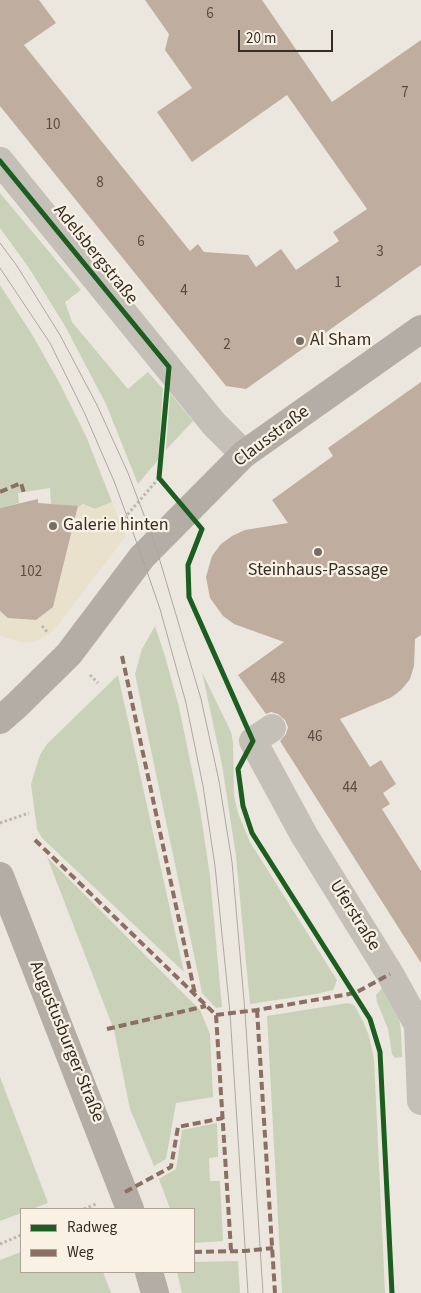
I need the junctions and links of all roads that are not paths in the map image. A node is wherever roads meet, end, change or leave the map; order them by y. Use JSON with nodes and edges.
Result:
{"nodes":[{"id":1,"x":0,"y":161,"type":"edge"},
{"id":2,"x":421,"y":329,"type":"edge"},
{"id":3,"x":244,"y":454,"type":"junction"},
{"id":4,"x":0,"y":720,"type":"edge"},
{"id":5,"x":263,"y":735,"type":"road end"},
{"id":6,"x":0,"y":876,"type":"edge"},
{"id":7,"x":419,"y":1024,"type":"edge"},
{"id":8,"x":421,"y":1101,"type":"edge"},
{"id":9,"x":130,"y":1208,"type":"edge"},
{"id":10,"x":149,"y":1273,"type":"edge"},
{"id":11,"x":155,"y":1293,"type":"edge"}],
"edges":[{"from":1,"to":3,"type":"street","name":"Adelsbergstraße"},
{"from":2,"to":3,"type":"main road","name":"Clausstraße"},
{"from":3,"to":4,"type":"main road","name":"Clausstraße"},
{"from":5,"to":7,"type":"street","name":"Uferstraße"},
{"from":6,"to":9,"type":"main road","name":"Augustusburger Straße"},
{"from":7,"to":8,"type":"street","name":"Uferstraße"},
{"from":10,"to":11,"type":"main road"}]}
